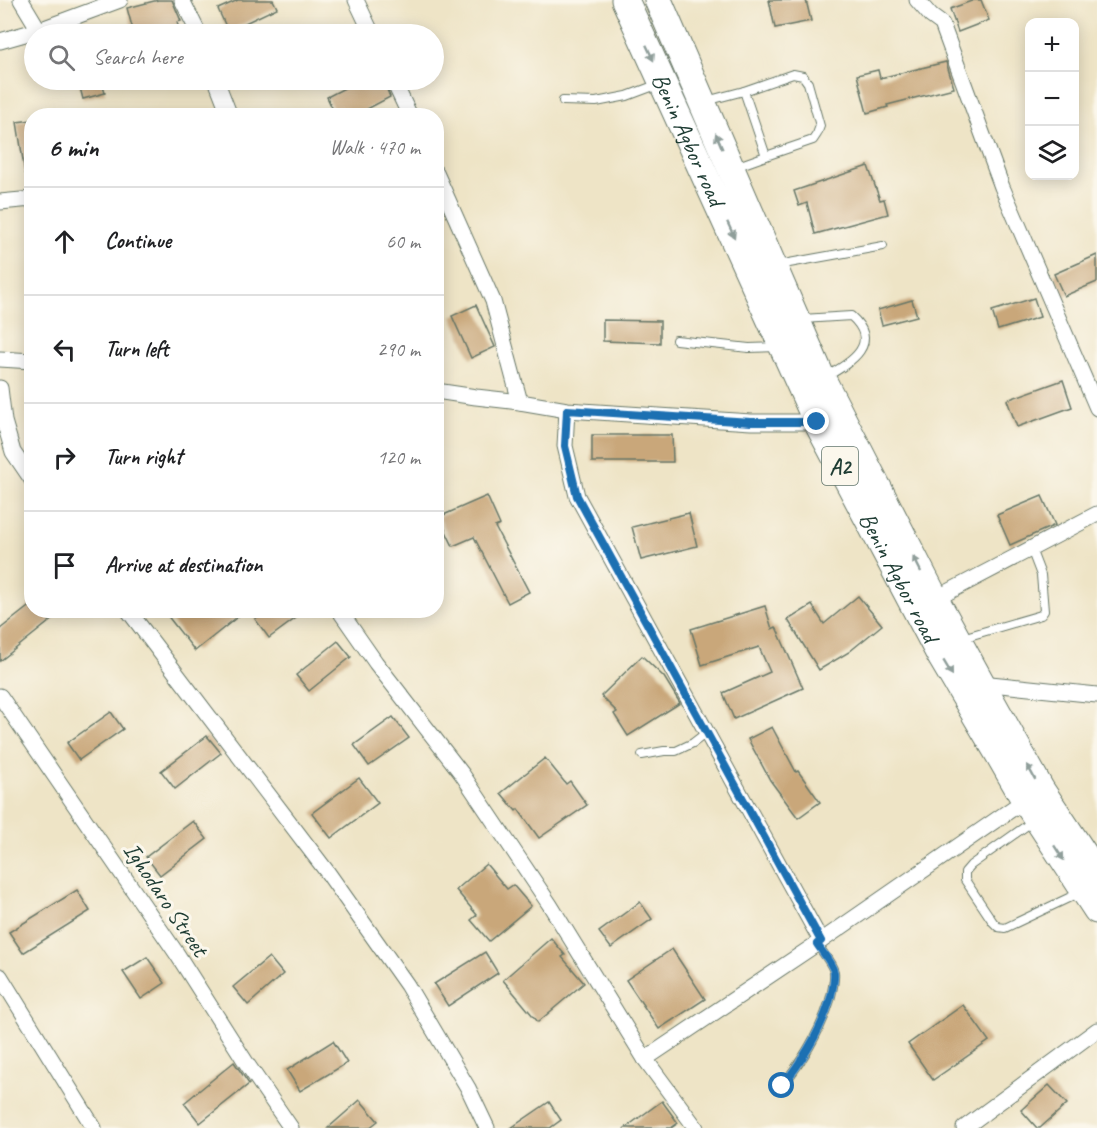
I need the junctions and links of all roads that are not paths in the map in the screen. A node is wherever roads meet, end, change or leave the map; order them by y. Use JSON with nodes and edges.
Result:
{"nodes":[{"id":1,"x":21,"y":0,"type":"edge"},
{"id":2,"x":120,"y":0,"type":"edge"},
{"id":3,"x":182,"y":0,"type":"edge"},
{"id":4,"x":356,"y":0,"type":"edge"},
{"id":5,"x":625,"y":0,"type":"edge"},
{"id":6,"x":658,"y":0,"type":"edge"},
{"id":7,"x":917,"y":0,"type":"edge"},
{"id":8,"x":35,"y":24,"type":"edge"},
{"id":9,"x":55,"y":24,"type":"edge"},
{"id":10,"x":194,"y":24,"type":"edge"},
{"id":11,"x":367,"y":24,"type":"edge"},
{"id":12,"x":24,"y":34,"type":"edge"},
{"id":13,"x":0,"y":41,"type":"edge"},
{"id":14,"x":663,"y":82,"type":"junction"},
{"id":15,"x":220,"y":90,"type":"edge"},
{"id":16,"x":398,"y":90,"type":"edge"},
{"id":17,"x":744,"y":91,"type":"junction"},
{"id":18,"x":563,"y":101,"type":"dead end"},
{"id":19,"x":702,"y":102,"type":"junction"},
{"id":20,"x":227,"y":108,"type":"edge"},
{"id":21,"x":406,"y":108,"type":"edge"},
{"id":22,"x":766,"y":156,"type":"junction"},
{"id":23,"x":730,"y":168,"type":"junction"},
{"id":24,"x":444,"y":191,"type":"edge"},
{"id":25,"x":24,"y":200,"type":"edge"},
{"id":26,"x":0,"y":202,"type":"edge"},
{"id":27,"x":883,"y":246,"type":"dead end"},
{"id":28,"x":773,"y":265,"type":"junction"},
{"id":29,"x":796,"y":319,"type":"junction"},
{"id":30,"x":676,"y":340,"type":"dead end"},
{"id":31,"x":782,"y":347,"type":"junction"},
{"id":32,"x":0,"y":359,"type":"edge"},
{"id":33,"x":24,"y":360,"type":"edge"},
{"id":34,"x":822,"y":379,"type":"junction"},
{"id":35,"x":0,"y":388,"type":"edge"},
{"id":36,"x":444,"y":392,"type":"edge"},
{"id":37,"x":520,"y":402,"type":"junction"},
{"id":38,"x":1097,"y":408,"type":"edge"},
{"id":39,"x":567,"y":410,"type":"junction"},
{"id":40,"x":817,"y":422,"type":"junction"},
{"id":41,"x":24,"y":468,"type":"edge"},
{"id":42,"x":1097,"y":514,"type":"edge"},
{"id":43,"x":1031,"y":549,"type":"junction"},
{"id":44,"x":935,"y":599,"type":"junction"},
{"id":45,"x":134,"y":618,"type":"edge"},
{"id":46,"x":345,"y":618,"type":"edge"},
{"id":47,"x":957,"y":639,"type":"junction"},
{"id":48,"x":981,"y":682,"type":"junction"},
{"id":49,"x":1097,"y":695,"type":"edge"},
{"id":50,"x":0,"y":696,"type":"edge"},
{"id":51,"x":706,"y":733,"type":"junction"},
{"id":52,"x":642,"y":755,"type":"dead end"},
{"id":53,"x":1031,"y":809,"type":"junction"},
{"id":54,"x":1094,"y":883,"type":"edge"},
{"id":55,"x":819,"y":943,"type":"junction"},
{"id":56,"x":0,"y":976,"type":"edge"},
{"id":57,"x":5,"y":998,"type":"edge"},
{"id":58,"x":1097,"y":1030,"type":"edge"},
{"id":59,"x":645,"y":1059,"type":"junction"},
{"id":60,"x":782,"y":1086,"type":"dead end"},
{"id":61,"x":94,"y":1128,"type":"edge"},
{"id":62,"x":291,"y":1128,"type":"edge"},
{"id":63,"x":487,"y":1128,"type":"edge"},
{"id":64,"x":696,"y":1128,"type":"edge"},
{"id":65,"x":964,"y":1128,"type":"edge"}],
"edges":[{"from":1,"to":8,"type":"street"},
{"from":2,"to":9,"type":"street"},
{"from":3,"to":10,"type":"street"},
{"from":4,"to":11,"type":"street"},
{"from":5,"to":14,"type":"highway","name":"Benin Agbor road","number":"A2","one_way":true},
{"from":6,"to":19,"type":"highway","name":"Benin Agbor road","number":"A2"},
{"from":7,"to":38,"type":"street"},
{"from":12,"to":13,"type":"street"},
{"from":14,"to":18,"type":"lane"},
{"from":14,"to":31,"type":"highway","name":"Benin Agbor road","number":"A2","one_way":true},
{"from":15,"to":20,"type":"street"},
{"from":16,"to":21,"type":"street"},
{"from":17,"to":19,"type":"lane"},
{"from":17,"to":22,"type":"lane"},
{"from":17,"to":22,"type":"lane"},
{"from":23,"to":19,"type":"highway","name":"Benin Agbor road","number":"A2","one_way":true},
{"from":22,"to":23,"type":"lane"},
{"from":23,"to":28,"type":"highway","name":"Benin Agbor road","number":"A2"},
{"from":24,"to":37,"type":"street"},
{"from":25,"to":26,"type":"street"},
{"from":27,"to":28,"type":"lane"},
{"from":28,"to":29,"type":"highway","name":"Benin Agbor road","number":"A2"},
{"from":29,"to":34,"type":"highway","name":"Benin Agbor road","number":"A2"},
{"from":29,"to":34,"type":"lane"},
{"from":30,"to":31,"type":"lane"},
{"from":31,"to":40,"type":"highway","name":"Benin Agbor road","number":"A2"},
{"from":32,"to":33,"type":"street"},
{"from":44,"to":34,"type":"highway","name":"Benin Agbor road","number":"A2","one_way":true},
{"from":35,"to":41,"type":"street"},
{"from":36,"to":37,"type":"street"},
{"from":37,"to":39,"type":"street"},
{"from":39,"to":40,"type":"street"},
{"from":39,"to":51,"type":"street"},
{"from":40,"to":53,"type":"highway","name":"Benin Agbor road","number":"A2","one_way":true},
{"from":42,"to":43,"type":"street"},
{"from":43,"to":44,"type":"street"},
{"from":43,"to":47,"type":"lane"},
{"from":44,"to":47,"type":"highway","name":"Benin Agbor road","number":"A2"},
{"from":45,"to":63,"type":"street"},
{"from":46,"to":59,"type":"street"},
{"from":47,"to":48,"type":"highway","name":"Benin Agbor road","number":"A2"},
{"from":48,"to":49,"type":"street"},
{"from":54,"to":48,"type":"highway","name":"Benin Agbor road","number":"A2","one_way":true},
{"from":50,"to":62,"type":"street","name":"Ighodaro Street"},
{"from":51,"to":52,"type":"lane"},
{"from":51,"to":55,"type":"street"},
{"from":53,"to":54,"type":"highway","name":"Benin Agbor road","number":"A2","one_way":true},
{"from":53,"to":54,"type":"lane"},
{"from":53,"to":55,"type":"street"},
{"from":55,"to":59,"type":"street"},
{"from":55,"to":60,"type":"lane"},
{"from":56,"to":57,"type":"street"},
{"from":57,"to":61,"type":"street"},
{"from":58,"to":65,"type":"street"},
{"from":59,"to":64,"type":"street"}]}
